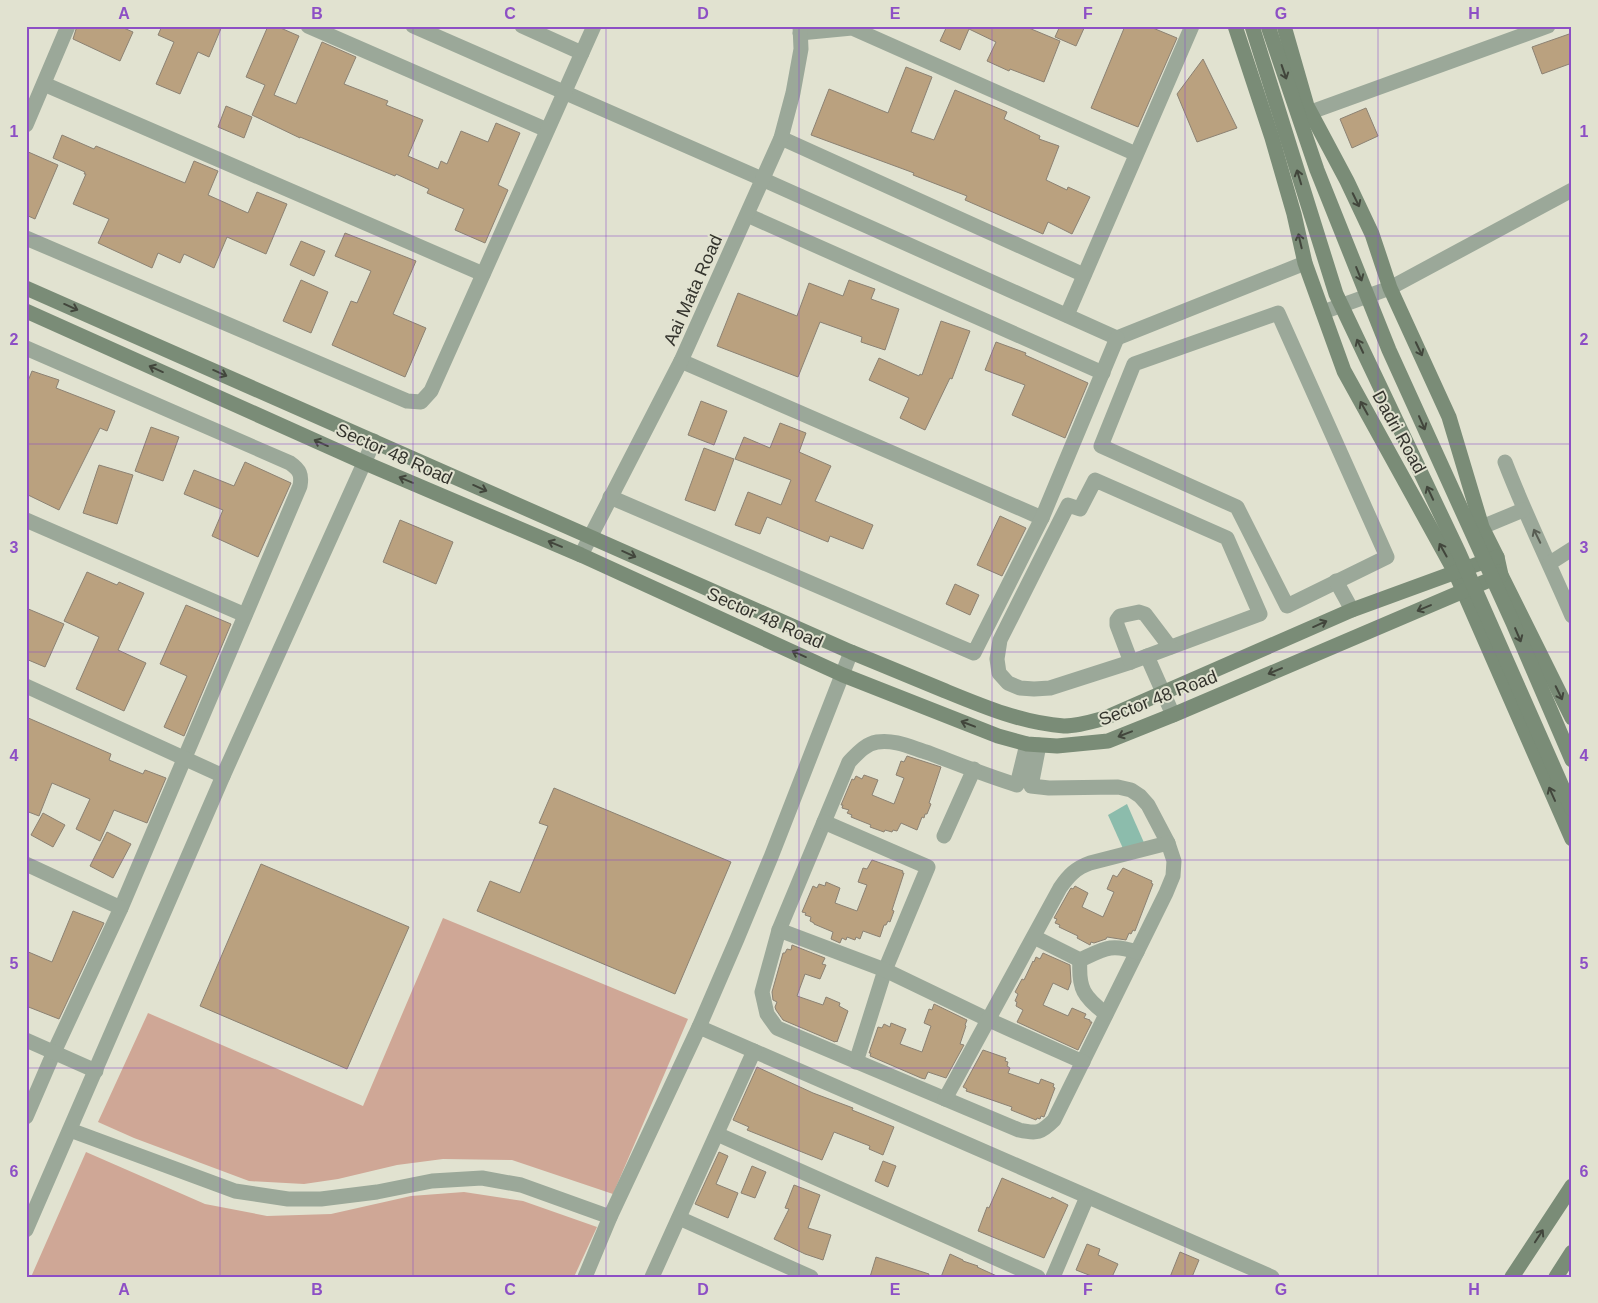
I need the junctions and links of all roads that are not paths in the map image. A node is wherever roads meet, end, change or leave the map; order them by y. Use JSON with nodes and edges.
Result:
{"nodes":[{"id":1,"x":68,"y":26,"type":"edge"},
{"id":2,"x":308,"y":26,"type":"edge"},
{"id":3,"x":413,"y":26,"type":"edge"},
{"id":4,"x":522,"y":26,"type":"edge"},
{"id":5,"x":594,"y":26,"type":"edge"},
{"id":6,"x":1192,"y":26,"type":"edge"},
{"id":7,"x":1235,"y":26,"type":"edge"},
{"id":8,"x":1252,"y":26,"type":"edge"},
{"id":9,"x":1268,"y":26,"type":"edge"},
{"id":10,"x":1284,"y":26,"type":"edge"},
{"id":11,"x":1548,"y":26,"type":"edge"},
{"id":12,"x":852,"y":27,"type":"edge"},
{"id":13,"x":800,"y":30,"type":"edge"},
{"id":14,"x":582,"y":53,"type":"junction"},
{"id":15,"x":44,"y":84,"type":"junction"},
{"id":16,"x":564,"y":92,"type":"junction"},
{"id":17,"x":1311,"y":112,"type":"junction"},
{"id":18,"x":26,"y":125,"type":"edge"},
{"id":19,"x":547,"y":130,"type":"junction"},
{"id":20,"x":781,"y":138,"type":"junction"},
{"id":21,"x":1136,"y":154,"type":"junction"},
{"id":22,"x":762,"y":179,"type":"junction"},
{"id":23,"x":1572,"y":190,"type":"edge"},
{"id":24,"x":747,"y":214,"type":"junction"},
{"id":25,"x":26,"y":238,"type":"edge"},
{"id":26,"x":1305,"y":263,"type":"junction"},
{"id":27,"x":483,"y":274,"type":"junction"},
{"id":28,"x":1084,"y":275,"type":"junction"},
{"id":29,"x":26,"y":288,"type":"edge"},
{"id":30,"x":1390,"y":288,"type":"junction"},
{"id":31,"x":26,"y":311,"type":"edge"},
{"id":32,"x":1323,"y":312,"type":"junction"},
{"id":33,"x":1066,"y":315,"type":"junction"},
{"id":34,"x":1118,"y":338,"type":"junction"},
{"id":35,"x":26,"y":348,"type":"edge"},
{"id":36,"x":681,"y":362,"type":"junction"},
{"id":37,"x":1103,"y":373,"type":"junction"},
{"id":38,"x":374,"y":441,"type":"junction"},
{"id":39,"x":1505,"y":462,"type":"dead end"},
{"id":40,"x":365,"y":463,"type":"junction"},
{"id":41,"x":610,"y":497,"type":"junction"},
{"id":42,"x":1524,"y":510,"type":"junction"},
{"id":43,"x":1042,"y":518,"type":"junction"},
{"id":44,"x":26,"y":520,"type":"edge"},
{"id":45,"x":1482,"y":527,"type":"junction"},
{"id":46,"x":590,"y":537,"type":"junction"},
{"id":47,"x":1572,"y":549,"type":"edge"},
{"id":48,"x":580,"y":555,"type":"junction"},
{"id":49,"x":1497,"y":558,"type":"junction"},
{"id":50,"x":1550,"y":563,"type":"junction"},
{"id":51,"x":1455,"y":572,"type":"junction"},
{"id":52,"x":1502,"y":575,"type":"junction"},
{"id":53,"x":1336,"y":582,"type":"junction"},
{"id":54,"x":1464,"y":591,"type":"junction"},
{"id":55,"x":1352,"y":610,"type":"junction"},
{"id":56,"x":246,"y":615,"type":"junction"},
{"id":57,"x":1572,"y":616,"type":"edge"},
{"id":58,"x":1170,"y":647,"type":"junction"},
{"id":59,"x":851,"y":652,"type":"junction"},
{"id":60,"x":1147,"y":656,"type":"junction"},
{"id":61,"x":1131,"y":662,"type":"junction"},
{"id":62,"x":843,"y":675,"type":"junction"},
{"id":63,"x":26,"y":686,"type":"edge"},
{"id":64,"x":1163,"y":693,"type":"junction"},
{"id":65,"x":1173,"y":714,"type":"junction"},
{"id":66,"x":1572,"y":718,"type":"edge"},
{"id":67,"x":1033,"y":745,"type":"junction"},
{"id":68,"x":185,"y":759,"type":"junction"},
{"id":69,"x":1572,"y":760,"type":"edge"},
{"id":70,"x":974,"y":769,"type":"junction"},
{"id":71,"x":223,"y":776,"type":"junction"},
{"id":72,"x":1572,"y":809,"type":"edge"},
{"id":73,"x":824,"y":822,"type":"junction"},
{"id":74,"x":944,"y":836,"type":"dead end"},
{"id":75,"x":1572,"y":839,"type":"edge"},
{"id":76,"x":1168,"y":842,"type":"junction"},
{"id":77,"x":26,"y":864,"type":"edge"},
{"id":78,"x":121,"y":908,"type":"junction"},
{"id":79,"x":779,"y":930,"type":"junction"},
{"id":80,"x":1034,"y":937,"type":"junction"},
{"id":81,"x":1137,"y":952,"type":"junction"},
{"id":82,"x":1080,"y":960,"type":"junction"},
{"id":83,"x":885,"y":970,"type":"junction"},
{"id":84,"x":1106,"y":1014,"type":"junction"},
{"id":85,"x":989,"y":1020,"type":"junction"},
{"id":86,"x":699,"y":1027,"type":"junction"},
{"id":87,"x":26,"y":1040,"type":"edge"},
{"id":88,"x":754,"y":1051,"type":"junction"},
{"id":89,"x":54,"y":1052,"type":"junction"},
{"id":90,"x":856,"y":1062,"type":"junction"},
{"id":91,"x":1082,"y":1062,"type":"junction"},
{"id":92,"x":96,"y":1071,"type":"junction"},
{"id":93,"x":945,"y":1100,"type":"junction"},
{"id":94,"x":26,"y":1117,"type":"edge"},
{"id":95,"x":70,"y":1130,"type":"junction"},
{"id":96,"x":717,"y":1134,"type":"junction"},
{"id":97,"x":1572,"y":1186,"type":"edge"},
{"id":98,"x":1087,"y":1197,"type":"junction"},
{"id":99,"x":610,"y":1217,"type":"junction"},
{"id":100,"x":679,"y":1218,"type":"junction"},
{"id":101,"x":26,"y":1230,"type":"edge"},
{"id":102,"x":1572,"y":1252,"type":"edge"},
{"id":103,"x":585,"y":1277,"type":"edge"},
{"id":104,"x":652,"y":1277,"type":"edge"},
{"id":105,"x":811,"y":1277,"type":"edge"},
{"id":106,"x":1038,"y":1277,"type":"edge"},
{"id":107,"x":1053,"y":1277,"type":"edge"},
{"id":108,"x":1272,"y":1277,"type":"edge"},
{"id":109,"x":1512,"y":1277,"type":"edge"},
{"id":110,"x":1556,"y":1277,"type":"edge"}],
"edges":[{"from":1,"to":15,"type":"street"},
{"from":2,"to":19,"type":"street"},
{"from":3,"to":16,"type":"street"},
{"from":4,"to":14,"type":"street"},
{"from":5,"to":14,"type":"street"},
{"from":6,"to":21,"type":"street"},
{"from":26,"to":7,"type":"street","name":"Dadri Road","one_way":true},
{"from":72,"to":8,"type":"street","one_way":true,"bridge":true},
{"from":9,"to":69,"type":"street","one_way":true,"bridge":true},
{"from":10,"to":17,"type":"street"},
{"from":11,"to":17,"type":"street"},
{"from":12,"to":13,"type":"street"},
{"from":12,"to":21,"type":"street"},
{"from":13,"to":20,"type":"street","name":"Aai Mata Road"},
{"from":14,"to":16,"type":"street"},
{"from":15,"to":18,"type":"street"},
{"from":15,"to":27,"type":"street"},
{"from":16,"to":19,"type":"street"},
{"from":16,"to":22,"type":"street"},
{"from":17,"to":30,"type":"street","one_way":true},
{"from":19,"to":27,"type":"street"},
{"from":20,"to":22,"type":"street","name":"Aai Mata Road"},
{"from":20,"to":28,"type":"street"},
{"from":21,"to":28,"type":"street"},
{"from":22,"to":24,"type":"street","name":"Aai Mata Road"},
{"from":22,"to":33,"type":"street"},
{"from":23,"to":30,"type":"street"},
{"from":24,"to":36,"type":"street","name":"Aai Mata Road"},
{"from":24,"to":37,"type":"street"},
{"from":25,"to":27,"type":"street"},
{"from":26,"to":32,"type":"street","name":"Dadri Road"},
{"from":26,"to":34,"type":"street"},
{"from":28,"to":33,"type":"street"},
{"from":29,"to":38,"type":"street","name":"Sector 48 Road","one_way":true},
{"from":30,"to":32,"type":"street"},
{"from":30,"to":45,"type":"street","one_way":true},
{"from":40,"to":31,"type":"street","name":"Sector 48 Road","one_way":true},
{"from":51,"to":32,"type":"street","name":"Dadri Road","one_way":true},
{"from":33,"to":34,"type":"street"},
{"from":34,"to":37,"type":"street"},
{"from":35,"to":56,"type":"street"},
{"from":36,"to":41,"type":"street","name":"Aai Mata Road"},
{"from":36,"to":43,"type":"street"},
{"from":37,"to":43,"type":"street"},
{"from":38,"to":40,"type":"street"},
{"from":38,"to":46,"type":"street","name":"Sector 48 Road","one_way":true},
{"from":39,"to":42,"type":"street"},
{"from":48,"to":40,"type":"street","name":"Sector 48 Road","one_way":true},
{"from":40,"to":71,"type":"street"},
{"from":41,"to":43,"type":"street"},
{"from":41,"to":46,"type":"street","name":"Aai Mata Road"},
{"from":42,"to":45,"type":"street"},
{"from":50,"to":42,"type":"street","one_way":true},
{"from":44,"to":56,"type":"street"},
{"from":45,"to":49,"type":"street"},
{"from":46,"to":48,"type":"street","name":"Aai Mata Road"},
{"from":46,"to":59,"type":"street","name":"Sector 48 Road","one_way":true},
{"from":47,"to":50,"type":"street"},
{"from":62,"to":48,"type":"street","name":"Sector 48 Road","one_way":true},
{"from":49,"to":51,"type":"street","name":"Sector 48 Road"},
{"from":49,"to":52,"type":"street"},
{"from":50,"to":57,"type":"street"},
{"from":51,"to":54,"type":"street","name":"Dadri Road"},
{"from":51,"to":55,"type":"street","name":"Sector 48 Road"},
{"from":52,"to":54,"type":"street","name":"Sector 48 Road"},
{"from":52,"to":66,"type":"street","one_way":true},
{"from":53,"to":53,"type":"street"},
{"from":53,"to":55,"type":"street"},
{"from":54,"to":65,"type":"street","name":"Sector 48 Road","one_way":true},
{"from":75,"to":54,"type":"street","name":"Dadri Road","one_way":true},
{"from":64,"to":55,"type":"street","name":"Sector 48 Road","one_way":true},
{"from":56,"to":68,"type":"street"},
{"from":58,"to":60,"type":"street"},
{"from":58,"to":61,"type":"street"},
{"from":58,"to":61,"type":"street"},
{"from":59,"to":62,"type":"street"},
{"from":59,"to":64,"type":"street","name":"Sector 48 Road"},
{"from":60,"to":61,"type":"street"},
{"from":60,"to":64,"type":"street"},
{"from":67,"to":62,"type":"street","name":"Sector 48 Road","one_way":true},
{"from":62,"to":86,"type":"street"},
{"from":63,"to":68,"type":"street"},
{"from":64,"to":65,"type":"street"},
{"from":65,"to":67,"type":"street","name":"Sector 48 Road","one_way":true},
{"from":67,"to":70,"type":"street"},
{"from":67,"to":76,"type":"street"},
{"from":68,"to":71,"type":"street"},
{"from":68,"to":78,"type":"street"},
{"from":70,"to":73,"type":"street"},
{"from":70,"to":74,"type":"street"},
{"from":71,"to":92,"type":"street"},
{"from":73,"to":79,"type":"street"},
{"from":73,"to":83,"type":"street"},
{"from":76,"to":80,"type":"street"},
{"from":76,"to":81,"type":"street"},
{"from":77,"to":78,"type":"street"},
{"from":78,"to":89,"type":"street"},
{"from":79,"to":83,"type":"street"},
{"from":79,"to":90,"type":"street"},
{"from":80,"to":82,"type":"street"},
{"from":80,"to":85,"type":"street"},
{"from":81,"to":82,"type":"street"},
{"from":81,"to":84,"type":"street"},
{"from":82,"to":84,"type":"street"},
{"from":83,"to":85,"type":"street"},
{"from":83,"to":90,"type":"street"},
{"from":84,"to":91,"type":"street"},
{"from":85,"to":91,"type":"street"},
{"from":85,"to":93,"type":"street"},
{"from":86,"to":88,"type":"street"},
{"from":86,"to":99,"type":"street"},
{"from":87,"to":89,"type":"street"},
{"from":88,"to":96,"type":"street"},
{"from":88,"to":98,"type":"street"},
{"from":89,"to":92,"type":"street"},
{"from":89,"to":94,"type":"street"},
{"from":90,"to":93,"type":"street"},
{"from":91,"to":93,"type":"street"},
{"from":92,"to":95,"type":"street"},
{"from":95,"to":99,"type":"street"},
{"from":95,"to":101,"type":"street"},
{"from":96,"to":100,"type":"street"},
{"from":96,"to":106,"type":"street"},
{"from":109,"to":97,"type":"street","one_way":true},
{"from":98,"to":107,"type":"street"},
{"from":98,"to":108,"type":"street"},
{"from":99,"to":103,"type":"street"},
{"from":100,"to":104,"type":"street"},
{"from":100,"to":105,"type":"street"},
{"from":102,"to":110,"type":"street"}]}
